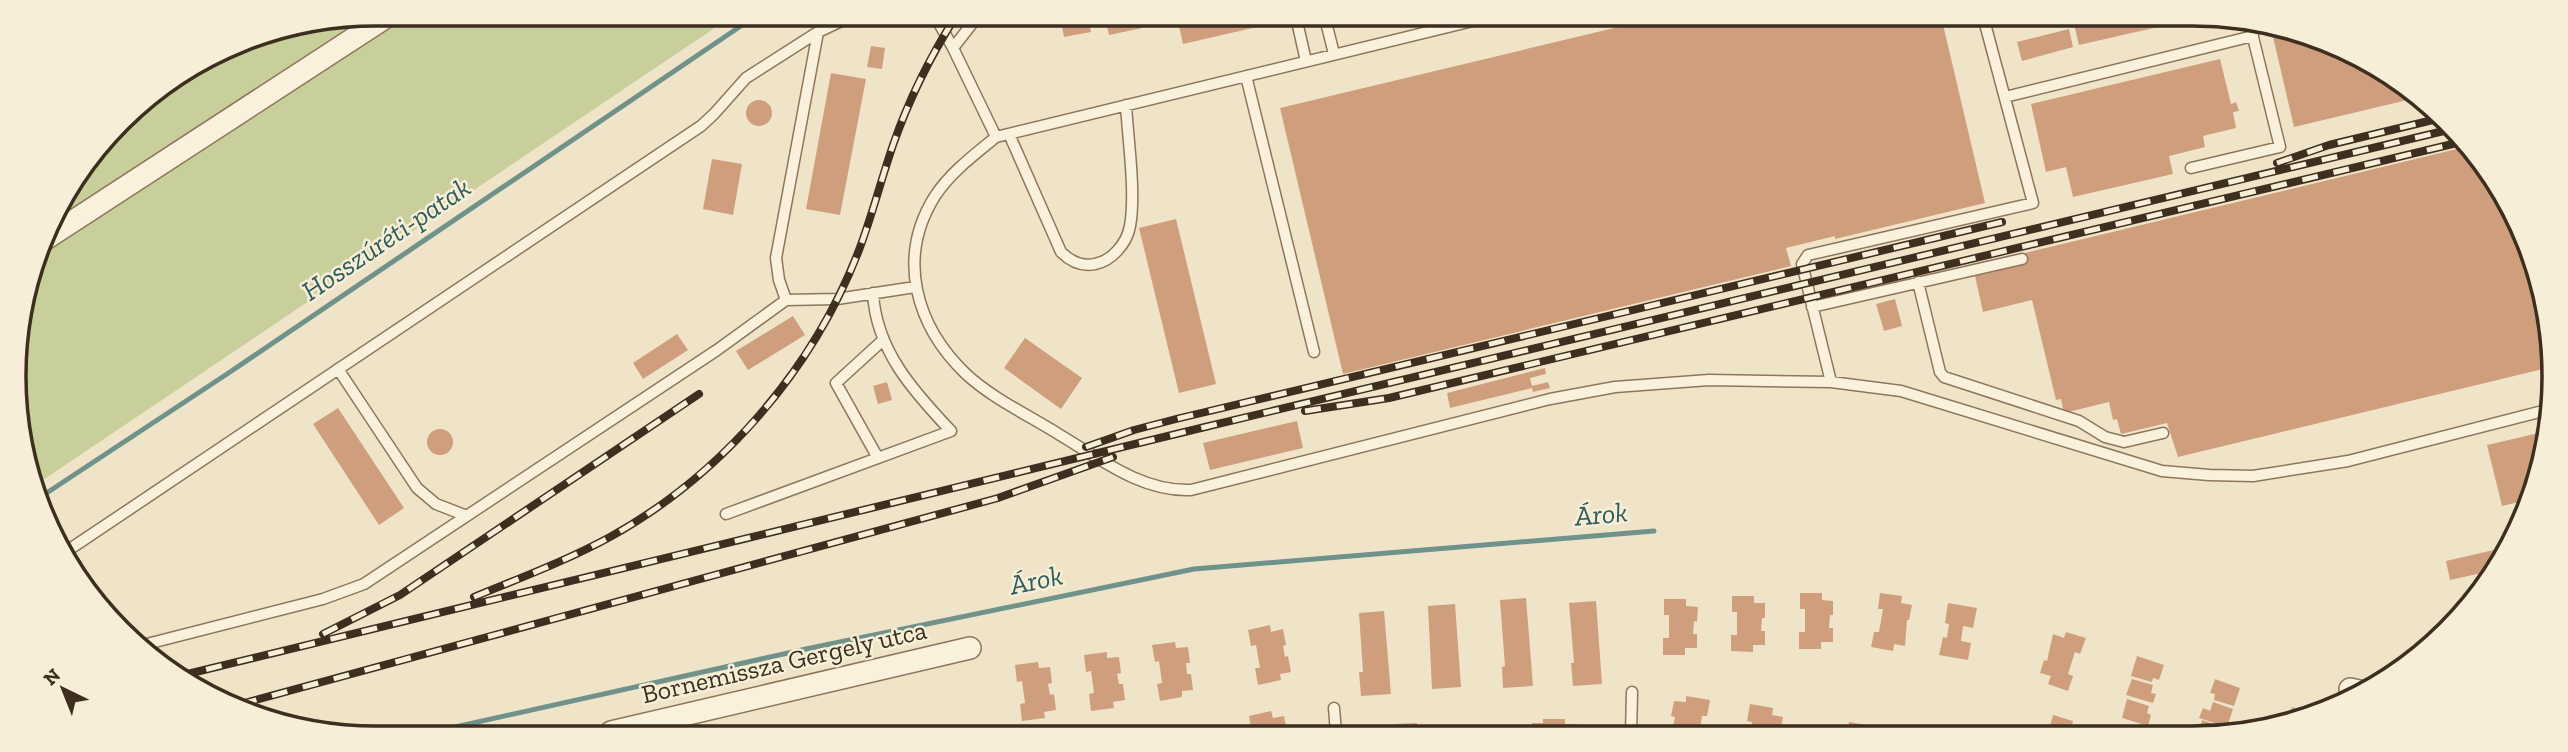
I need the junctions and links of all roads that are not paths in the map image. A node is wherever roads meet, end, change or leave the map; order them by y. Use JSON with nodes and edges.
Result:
{"nodes":[{"id":1,"x":372,"y":26,"type":"edge"},
{"id":2,"x":831,"y":26,"type":"edge"},
{"id":3,"x":941,"y":26,"type":"edge"},
{"id":4,"x":970,"y":26,"type":"edge"},
{"id":5,"x":1298,"y":26,"type":"edge"},
{"id":6,"x":1327,"y":26,"type":"edge"},
{"id":7,"x":1451,"y":26,"type":"edge"},
{"id":8,"x":1986,"y":26,"type":"edge"},
{"id":9,"x":818,"y":32,"type":"junction"},
{"id":10,"x":2252,"y":32,"type":"edge"},
{"id":11,"x":2253,"y":36,"type":"junction"},
{"id":12,"x":953,"y":48,"type":"junction"},
{"id":13,"x":1334,"y":54,"type":"junction"},
{"id":14,"x":1306,"y":61,"type":"junction"},
{"id":15,"x":1246,"y":76,"type":"junction"},
{"id":16,"x":2005,"y":97,"type":"junction"},
{"id":17,"x":1126,"y":105,"type":"junction"},
{"id":18,"x":1009,"y":134,"type":"junction"},
{"id":19,"x":996,"y":137,"type":"junction"},
{"id":20,"x":2191,"y":168,"type":"dead end"},
{"id":21,"x":58,"y":231,"type":"edge"},
{"id":22,"x":2022,"y":258,"type":"dead end"},
{"id":23,"x":1918,"y":282,"type":"junction"},
{"id":24,"x":915,"y":287,"type":"junction"},
{"id":25,"x":873,"y":293,"type":"junction"},
{"id":26,"x":786,"y":300,"type":"junction"},
{"id":27,"x":1812,"y":307,"type":"junction"},
{"id":28,"x":882,"y":341,"type":"junction"},
{"id":29,"x":1314,"y":352,"type":"dead end"},
{"id":30,"x":338,"y":369,"type":"junction"},
{"id":31,"x":1831,"y":382,"type":"junction"},
{"id":32,"x":2540,"y":412,"type":"edge"},
{"id":33,"x":2163,"y":433,"type":"dead end"},
{"id":34,"x":878,"y":458,"type":"junction"},
{"id":35,"x":726,"y":513,"type":"dead end"},
{"id":36,"x":467,"y":516,"type":"junction"},
{"id":37,"x":71,"y":548,"type":"edge"},
{"id":38,"x":150,"y":643,"type":"edge"},
{"id":39,"x":970,"y":648,"type":"dead end"},
{"id":40,"x":1632,"y":692,"type":"dead end"},
{"id":41,"x":1334,"y":708,"type":"dead end"},
{"id":42,"x":637,"y":726,"type":"edge"},
{"id":43,"x":1335,"y":726,"type":"edge"},
{"id":44,"x":1631,"y":726,"type":"edge"}],
"edges":[{"from":1,"to":21,"type":"street"},
{"from":2,"to":9,"type":"lane"},
{"from":3,"to":12,"type":"lane"},
{"from":4,"to":12,"type":"lane"},
{"from":5,"to":14,"type":"lane"},
{"from":6,"to":13,"type":"lane"},
{"from":7,"to":13,"type":"lane"},
{"from":8,"to":16,"type":"lane"},
{"from":9,"to":26,"type":"lane"},
{"from":9,"to":30,"type":"lane"},
{"from":10,"to":11,"type":"lane"},
{"from":11,"to":16,"type":"lane"},
{"from":11,"to":20,"type":"lane"},
{"from":12,"to":19,"type":"lane"},
{"from":13,"to":14,"type":"lane"},
{"from":14,"to":15,"type":"lane"},
{"from":15,"to":17,"type":"lane"},
{"from":15,"to":29,"type":"lane"},
{"from":16,"to":27,"type":"lane"},
{"from":17,"to":18,"type":"lane"},
{"from":17,"to":18,"type":"lane"},
{"from":18,"to":19,"type":"lane"},
{"from":19,"to":24,"type":"lane"},
{"from":22,"to":23,"type":"lane"},
{"from":23,"to":27,"type":"lane"},
{"from":23,"to":33,"type":"lane"},
{"from":24,"to":25,"type":"lane"},
{"from":24,"to":31,"type":"lane"},
{"from":25,"to":26,"type":"lane"},
{"from":25,"to":28,"type":"lane"},
{"from":26,"to":36,"type":"lane"},
{"from":27,"to":31,"type":"lane"},
{"from":28,"to":34,"type":"lane"},
{"from":28,"to":34,"type":"lane"},
{"from":30,"to":36,"type":"lane"},
{"from":30,"to":37,"type":"lane"},
{"from":31,"to":32,"type":"lane"},
{"from":34,"to":35,"type":"lane"},
{"from":36,"to":38,"type":"lane"},
{"from":39,"to":42,"type":"street","name":"Bornemissza Gergely utca"},
{"from":40,"to":44,"type":"lane"},
{"from":41,"to":43,"type":"lane"}]}
